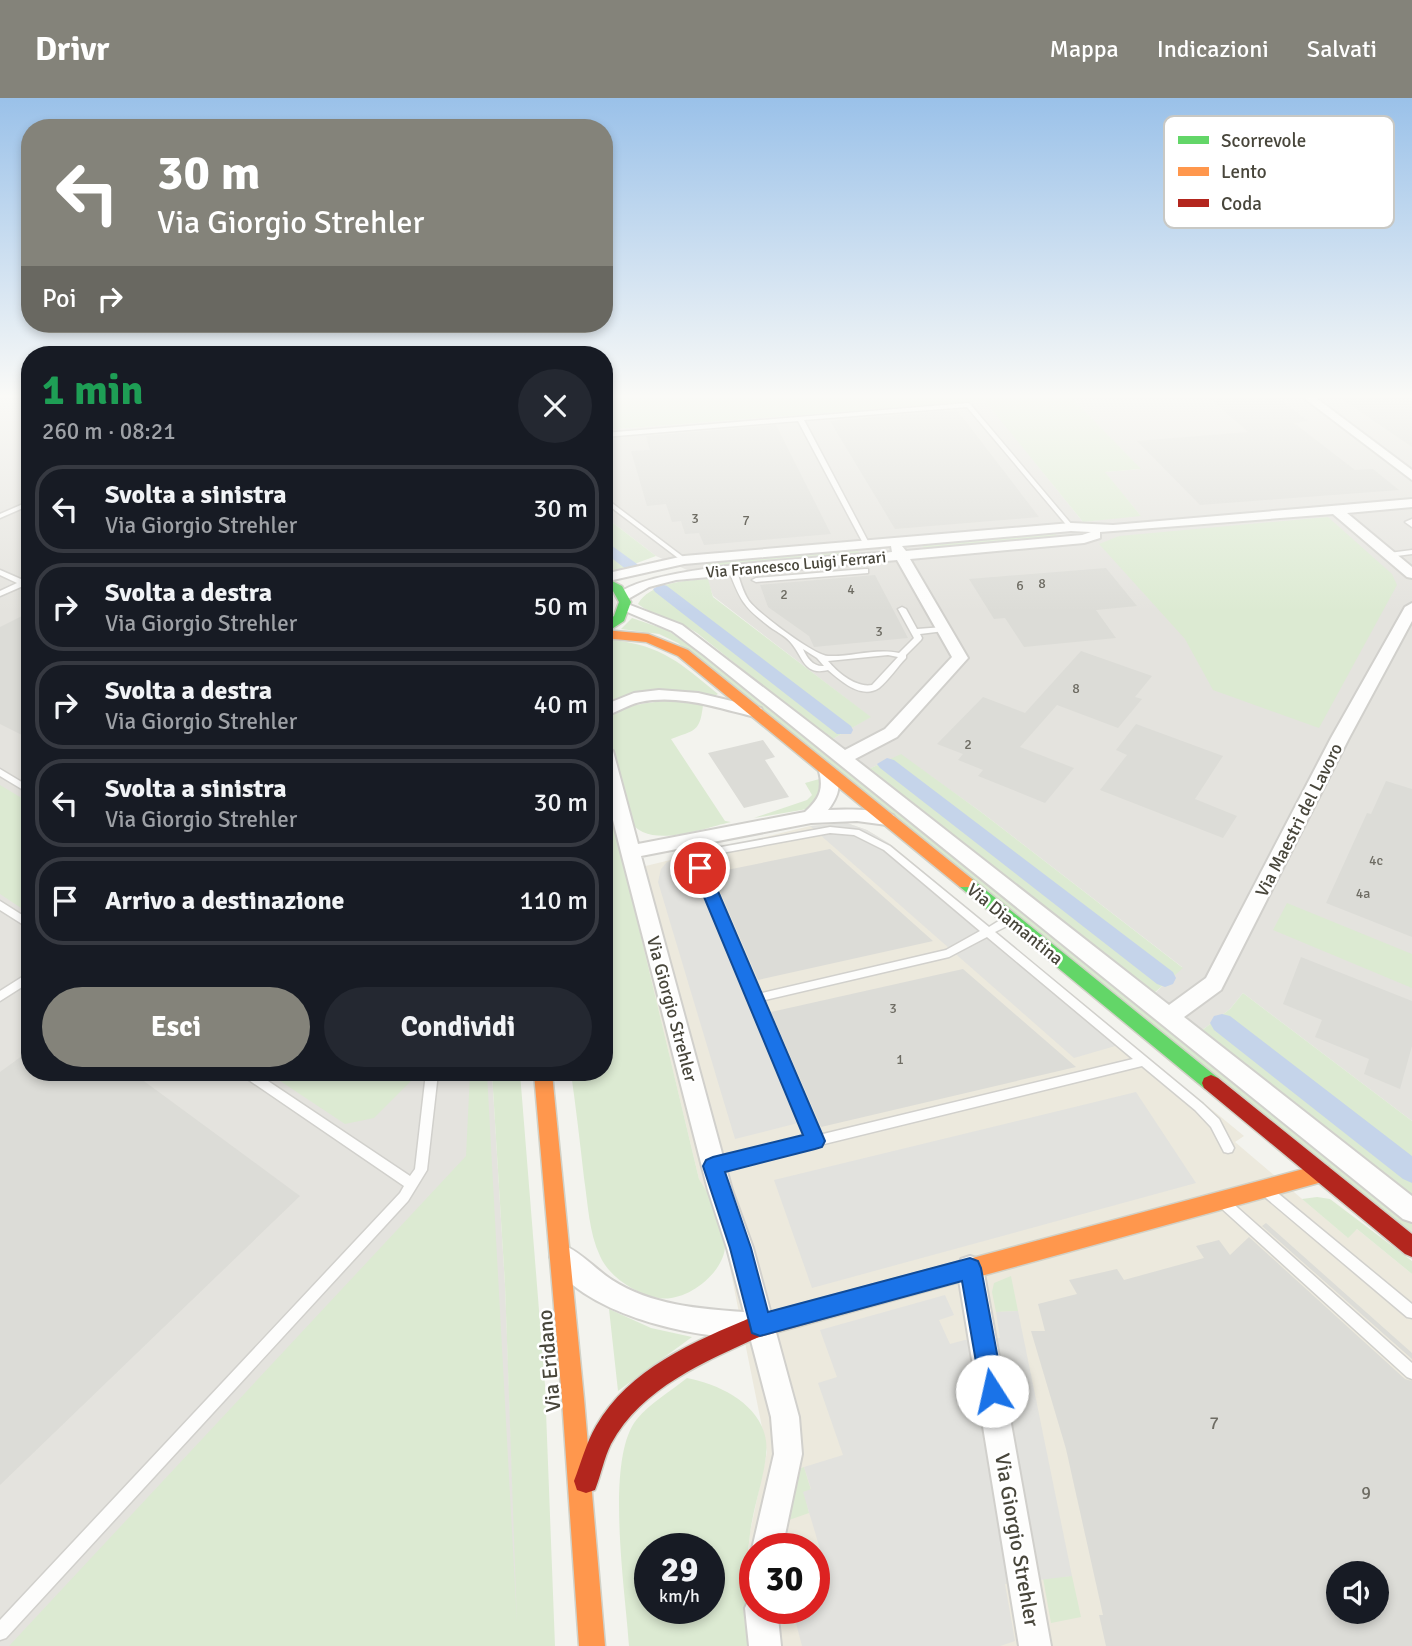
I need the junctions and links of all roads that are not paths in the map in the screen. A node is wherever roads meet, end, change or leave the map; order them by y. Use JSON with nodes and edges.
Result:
{"nodes":[{"id":1,"x":826,"y":467,"type":"edge"},
{"id":2,"x":1021,"y":467,"type":"edge"},
{"id":3,"x":1412,"y":503,"type":"edge"},
{"id":4,"x":613,"y":506,"type":"edge"},
{"id":5,"x":21,"y":507,"type":"edge"},
{"id":6,"x":1335,"y":509,"type":"junction"},
{"id":7,"x":0,"y":516,"type":"edge"},
{"id":8,"x":1071,"y":527,"type":"junction"},
{"id":9,"x":1113,"y":529,"type":"junction"},
{"id":10,"x":867,"y":544,"type":"junction"},
{"id":11,"x":898,"y":549,"type":"junction"},
{"id":12,"x":1412,"y":552,"type":"edge"},
{"id":13,"x":1389,"y":555,"type":"junction"},
{"id":14,"x":684,"y":560,"type":"junction"},
{"id":15,"x":845,"y":567,"type":"junction"},
{"id":16,"x":733,"y":571,"type":"junction"},
{"id":17,"x":864,"y":571,"type":"dead end"},
{"id":18,"x":0,"y":572,"type":"edge"},
{"id":19,"x":1412,"y":574,"type":"edge"},
{"id":20,"x":690,"y":575,"type":"junction"},
{"id":21,"x":613,"y":577,"type":"edge"},
{"id":22,"x":21,"y":580,"type":"edge"},
{"id":23,"x":756,"y":580,"type":"dead end"},
{"id":24,"x":21,"y":584,"type":"edge"},
{"id":25,"x":613,"y":585,"type":"edge"},
{"id":26,"x":0,"y":594,"type":"edge"},
{"id":27,"x":624,"y":602,"type":"junction"},
{"id":28,"x":1412,"y":607,"type":"edge"},
{"id":29,"x":902,"y":608,"type":"dead end"},
{"id":30,"x":613,"y":624,"type":"edge"},
{"id":31,"x":944,"y":629,"type":"junction"},
{"id":32,"x":915,"y":632,"type":"junction"},
{"id":33,"x":613,"y":633,"type":"edge"},
{"id":34,"x":795,"y":642,"type":"junction"},
{"id":35,"x":901,"y":655,"type":"junction"},
{"id":36,"x":824,"y":659,"type":"junction"},
{"id":37,"x":829,"y":667,"type":"junction"},
{"id":38,"x":613,"y":707,"type":"edge"},
{"id":39,"x":756,"y":712,"type":"junction"},
{"id":40,"x":836,"y":764,"type":"junction"},
{"id":41,"x":0,"y":772,"type":"edge"},
{"id":42,"x":21,"y":785,"type":"edge"},
{"id":43,"x":613,"y":786,"type":"edge"},
{"id":44,"x":811,"y":817,"type":"junction"},
{"id":45,"x":887,"y":819,"type":"junction"},
{"id":46,"x":630,"y":852,"type":"junction"},
{"id":47,"x":0,"y":905,"type":"edge"},
{"id":48,"x":21,"y":919,"type":"edge"},
{"id":49,"x":1010,"y":920,"type":"junction"},
{"id":50,"x":987,"y":931,"type":"junction"},
{"id":51,"x":21,"y":982,"type":"edge"},
{"id":52,"x":0,"y":997,"type":"edge"},
{"id":53,"x":754,"y":999,"type":"junction"},
{"id":54,"x":1168,"y":1017,"type":"junction"},
{"id":55,"x":1143,"y":1061,"type":"junction"},
{"id":56,"x":259,"y":1081,"type":"edge"},
{"id":57,"x":431,"y":1081,"type":"edge"},
{"id":58,"x":544,"y":1081,"type":"edge"},
{"id":59,"x":815,"y":1141,"type":"junction"},
{"id":60,"x":1228,"y":1148,"type":"dead end"},
{"id":61,"x":713,"y":1166,"type":"junction"},
{"id":62,"x":1322,"y":1173,"type":"junction"},
{"id":63,"x":412,"y":1184,"type":"junction"},
{"id":64,"x":1264,"y":1189,"type":"junction"},
{"id":65,"x":1221,"y":1201,"type":"junction"},
{"id":66,"x":1412,"y":1211,"type":"edge"},
{"id":67,"x":1412,"y":1247,"type":"edge"},
{"id":68,"x":560,"y":1254,"type":"junction"},
{"id":69,"x":970,"y":1268,"type":"junction"},
{"id":70,"x":1412,"y":1312,"type":"edge"},
{"id":71,"x":760,"y":1325,"type":"junction"},
{"id":72,"x":1412,"y":1372,"type":"edge"},
{"id":73,"x":581,"y":1493,"type":"junction"},
{"id":74,"x":771,"y":1533,"type":"edge"},
{"id":75,"x":763,"y":1624,"type":"edge"},
{"id":76,"x":0,"y":1632,"type":"edge"},
{"id":77,"x":592,"y":1646,"type":"edge"},
{"id":78,"x":765,"y":1646,"type":"edge"},
{"id":79,"x":1035,"y":1646,"type":"edge"}],
"edges":[{"from":1,"to":10,"type":"lane"},
{"from":2,"to":8,"type":"lane"},
{"from":3,"to":6,"type":"street","name":"Via Francesco Luigi Ferrari"},
{"from":4,"to":14,"type":"lane"},
{"from":5,"to":7,"type":"lane"},
{"from":6,"to":9,"type":"street","name":"Via Francesco Luigi Ferrari"},
{"from":6,"to":13,"type":"street"},
{"from":8,"to":9,"type":"street","name":"Via Francesco Luigi Ferrari"},
{"from":8,"to":11,"type":"street","name":"Via Francesco Luigi Ferrari"},
{"from":9,"to":11,"type":"street","name":"Via Francesco Luigi Ferrari"},
{"from":10,"to":11,"type":"street","name":"Via Francesco Luigi Ferrari"},
{"from":10,"to":14,"type":"street","name":"Via Francesco Luigi Ferrari"},
{"from":11,"to":15,"type":"street","name":"Via Francesco Luigi Ferrari"},
{"from":11,"to":31,"type":"street"},
{"from":12,"to":13,"type":"lane"},
{"from":13,"to":19,"type":"street"},
{"from":14,"to":20,"type":"street","name":"Via Francesco Luigi Ferrari"},
{"from":14,"to":21,"type":"street","name":"Via Francesco Luigi Ferrari"},
{"from":15,"to":16,"type":"street","name":"Via Francesco Luigi Ferrari"},
{"from":15,"to":17,"type":"lane"},
{"from":15,"to":23,"type":"lane"},
{"from":16,"to":20,"type":"street","name":"Via Francesco Luigi Ferrari"},
{"from":16,"to":34,"type":"lane"},
{"from":18,"to":22,"type":"lane"},
{"from":20,"to":27,"type":"street","name":"Via Francesco Luigi Ferrari"},
{"from":24,"to":26,"type":"lane"},
{"from":25,"to":27,"type":"street"},
{"from":27,"to":30,"type":"street"},
{"from":27,"to":40,"type":"street","name":"Via Diamantina"},
{"from":28,"to":54,"type":"street","name":"Via Maestri del Lavoro"},
{"from":29,"to":32,"type":"lane"},
{"from":31,"to":32,"type":"lane"},
{"from":31,"to":40,"type":"street"},
{"from":32,"to":35,"type":"lane"},
{"from":33,"to":39,"type":"street","name":"Via Diamantina"},
{"from":34,"to":36,"type":"lane"},
{"from":34,"to":37,"type":"lane"},
{"from":35,"to":36,"type":"lane"},
{"from":35,"to":37,"type":"lane"},
{"from":36,"to":37,"type":"lane"},
{"from":38,"to":39,"type":"street"},
{"from":39,"to":40,"type":"street","name":"Via Diamantina"},
{"from":40,"to":44,"type":"street"},
{"from":40,"to":45,"type":"street","name":"Via Diamantina"},
{"from":40,"to":54,"type":"street","name":"Via Diamantina"},
{"from":41,"to":42,"type":"lane"},
{"from":43,"to":46,"type":"street","name":"Via Giorgio Strehler"},
{"from":44,"to":45,"type":"street"},
{"from":44,"to":46,"type":"street"},
{"from":45,"to":49,"type":"street","name":"Via Diamantina"},
{"from":46,"to":61,"type":"street","name":"Via Giorgio Strehler"},
{"from":47,"to":48,"type":"lane"},
{"from":49,"to":50,"type":"lane"},
{"from":49,"to":62,"type":"street","name":"Via Diamantina"},
{"from":50,"to":53,"type":"lane"},
{"from":50,"to":53,"type":"lane"},
{"from":50,"to":55,"type":"lane"},
{"from":51,"to":52,"type":"lane"},
{"from":53,"to":59,"type":"lane"},
{"from":54,"to":66,"type":"street","name":"Via Diamantina"},
{"from":55,"to":59,"type":"lane"},
{"from":55,"to":60,"type":"lane"},
{"from":56,"to":63,"type":"lane"},
{"from":57,"to":63,"type":"lane"},
{"from":58,"to":68,"type":"street","name":"Via Eridano"},
{"from":59,"to":61,"type":"lane"},
{"from":61,"to":71,"type":"street","name":"Via Giorgio Strehler"},
{"from":62,"to":64,"type":"street"},
{"from":62,"to":67,"type":"street","name":"Via Diamantina"},
{"from":63,"to":76,"type":"lane"},
{"from":64,"to":65,"type":"street"},
{"from":64,"to":70,"type":"lane"},
{"from":65,"to":69,"type":"street"},
{"from":65,"to":72,"type":"lane"},
{"from":68,"to":71,"type":"street"},
{"from":68,"to":73,"type":"street","name":"Via Eridano"},
{"from":69,"to":71,"type":"street"},
{"from":69,"to":79,"type":"street","name":"Via Giorgio Strehler"},
{"from":71,"to":73,"type":"street"},
{"from":71,"to":74,"type":"street","name":"Via Giorgio Strehler"},
{"from":73,"to":77,"type":"street","name":"Via Eridano"},
{"from":75,"to":78,"type":"street"}]}
